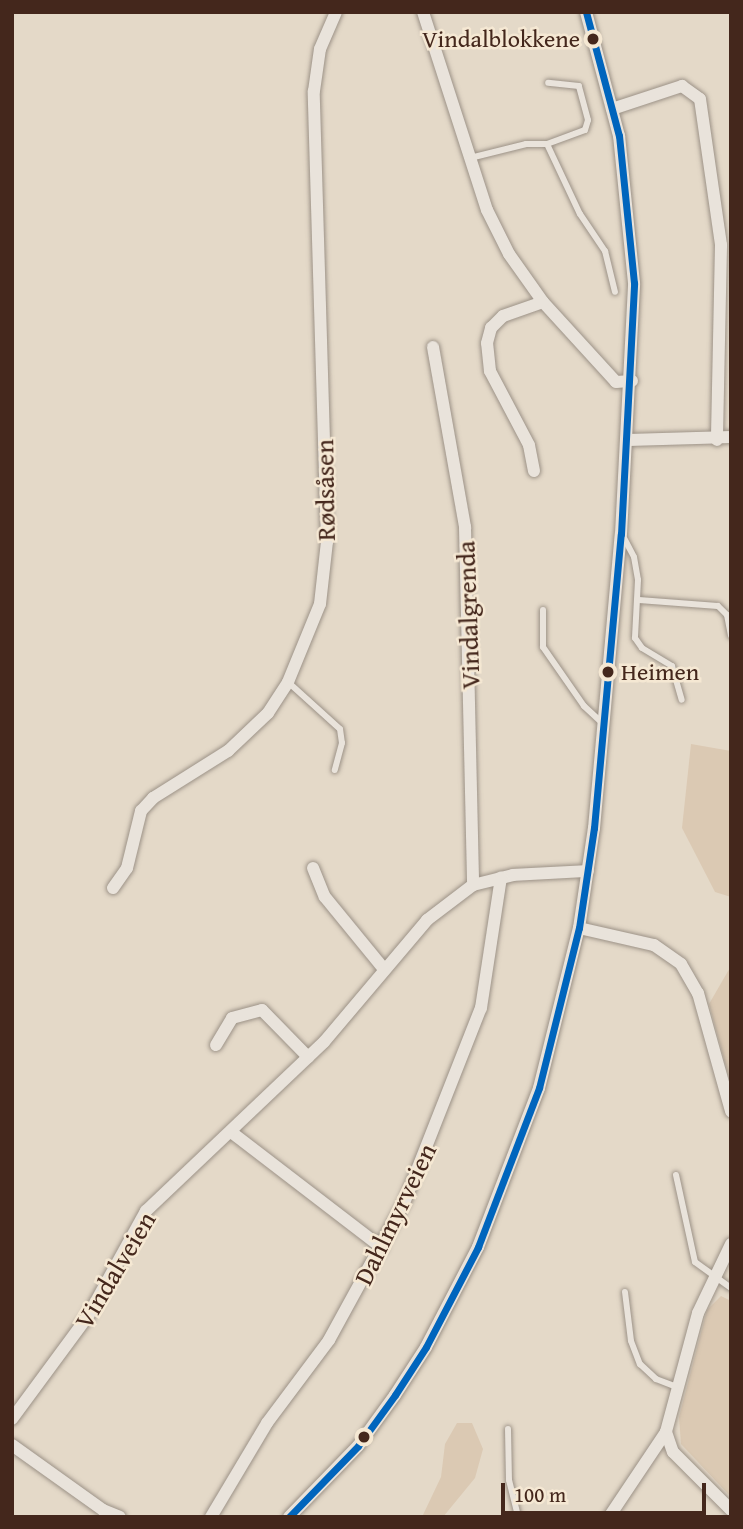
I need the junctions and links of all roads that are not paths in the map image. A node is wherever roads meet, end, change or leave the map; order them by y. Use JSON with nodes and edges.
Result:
{"nodes":[{"id":1,"x":335,"y":12,"type":"edge"},
{"id":2,"x":423,"y":12,"type":"edge"},
{"id":3,"x":586,"y":12,"type":"edge"},
{"id":4,"x":548,"y":83,"type":"dead end"},
{"id":5,"x":612,"y":109,"type":"junction"},
{"id":6,"x":547,"y":144,"type":"junction"},
{"id":7,"x":470,"y":158,"type":"junction"},
{"id":8,"x":615,"y":292,"type":"dead end"},
{"id":9,"x":542,"y":302,"type":"junction"},
{"id":10,"x":433,"y":347,"type":"dead end"},
{"id":11,"x":632,"y":380,"type":"junction"},
{"id":12,"x":731,"y":437,"type":"edge"},
{"id":13,"x":628,"y":440,"type":"junction"},
{"id":14,"x":717,"y":440,"type":"junction"},
{"id":15,"x":534,"y":471,"type":"dead end"},
{"id":16,"x":621,"y":534,"type":"junction"},
{"id":17,"x":639,"y":600,"type":"junction"},
{"id":18,"x":543,"y":610,"type":"dead end"},
{"id":19,"x":731,"y":636,"type":"edge"},
{"id":20,"x":288,"y":682,"type":"junction"},
{"id":21,"x":682,"y":700,"type":"dead end"},
{"id":22,"x":604,"y":724,"type":"junction"},
{"id":23,"x":335,"y":770,"type":"dead end"},
{"id":24,"x":313,"y":868,"type":"dead end"},
{"id":25,"x":588,"y":871,"type":"junction"},
{"id":26,"x":501,"y":877,"type":"junction"},
{"id":27,"x":473,"y":885,"type":"junction"},
{"id":28,"x":113,"y":888,"type":"dead end"},
{"id":29,"x":579,"y":928,"type":"junction"},
{"id":30,"x":384,"y":969,"type":"junction"},
{"id":31,"x":216,"y":1045,"type":"dead end"},
{"id":32,"x":308,"y":1057,"type":"junction"},
{"id":33,"x":730,"y":1105,"type":"edge"},
{"id":34,"x":230,"y":1132,"type":"junction"},
{"id":35,"x":676,"y":1175,"type":"dead end"},
{"id":36,"x":731,"y":1244,"type":"edge"},
{"id":37,"x":382,"y":1248,"type":"junction"},
{"id":38,"x":715,"y":1278,"type":"junction"},
{"id":39,"x":731,"y":1288,"type":"edge"},
{"id":40,"x":625,"y":1293,"type":"dead end"},
{"id":41,"x":677,"y":1387,"type":"junction"},
{"id":42,"x":12,"y":1419,"type":"edge"},
{"id":43,"x":508,"y":1429,"type":"dead end"},
{"id":44,"x":666,"y":1433,"type":"junction"},
{"id":45,"x":12,"y":1445,"type":"edge"},
{"id":46,"x":725,"y":1511,"type":"edge"},
{"id":47,"x":120,"y":1517,"type":"edge"},
{"id":48,"x":211,"y":1517,"type":"edge"},
{"id":49,"x":289,"y":1517,"type":"edge"},
{"id":50,"x":518,"y":1517,"type":"edge"},
{"id":51,"x":609,"y":1517,"type":"edge"}],
"edges":[{"from":1,"to":20,"type":"street","name":"Rødsåsen"},
{"from":2,"to":7,"type":"street"},
{"from":3,"to":5,"type":"street"},
{"from":4,"to":6,"type":"lane"},
{"from":5,"to":11,"type":"street"},
{"from":5,"to":14,"type":"street"},
{"from":6,"to":7,"type":"lane"},
{"from":6,"to":8,"type":"lane"},
{"from":7,"to":9,"type":"street"},
{"from":9,"to":11,"type":"street"},
{"from":9,"to":15,"type":"street"},
{"from":10,"to":27,"type":"street","name":"Vindalgrenda"},
{"from":11,"to":13,"type":"street"},
{"from":12,"to":14,"type":"street"},
{"from":13,"to":14,"type":"street"},
{"from":13,"to":16,"type":"street"},
{"from":16,"to":17,"type":"lane"},
{"from":16,"to":22,"type":"street"},
{"from":17,"to":19,"type":"lane"},
{"from":17,"to":21,"type":"lane"},
{"from":18,"to":22,"type":"lane"},
{"from":20,"to":23,"type":"lane"},
{"from":20,"to":28,"type":"street","name":"Rødsåsen"},
{"from":22,"to":25,"type":"street"},
{"from":24,"to":30,"type":"street"},
{"from":25,"to":26,"type":"street","name":"Vindalveien"},
{"from":25,"to":29,"type":"street"},
{"from":26,"to":27,"type":"street","name":"Vindalveien"},
{"from":26,"to":37,"type":"street","name":"Dahlmyrveien"},
{"from":27,"to":30,"type":"street","name":"Vindalveien"},
{"from":29,"to":33,"type":"street"},
{"from":29,"to":49,"type":"street"},
{"from":30,"to":32,"type":"street","name":"Vindalveien"},
{"from":31,"to":32,"type":"street"},
{"from":32,"to":34,"type":"street","name":"Vindalveien"},
{"from":34,"to":37,"type":"street"},
{"from":34,"to":42,"type":"street","name":"Vindalveien"},
{"from":35,"to":38,"type":"lane"},
{"from":36,"to":38,"type":"street"},
{"from":37,"to":48,"type":"street","name":"Dahlmyrveien"},
{"from":38,"to":39,"type":"lane"},
{"from":38,"to":41,"type":"street"},
{"from":40,"to":41,"type":"lane"},
{"from":41,"to":44,"type":"street"},
{"from":43,"to":50,"type":"lane"},
{"from":44,"to":46,"type":"street"},
{"from":44,"to":51,"type":"street"},
{"from":45,"to":47,"type":"street"}]}
